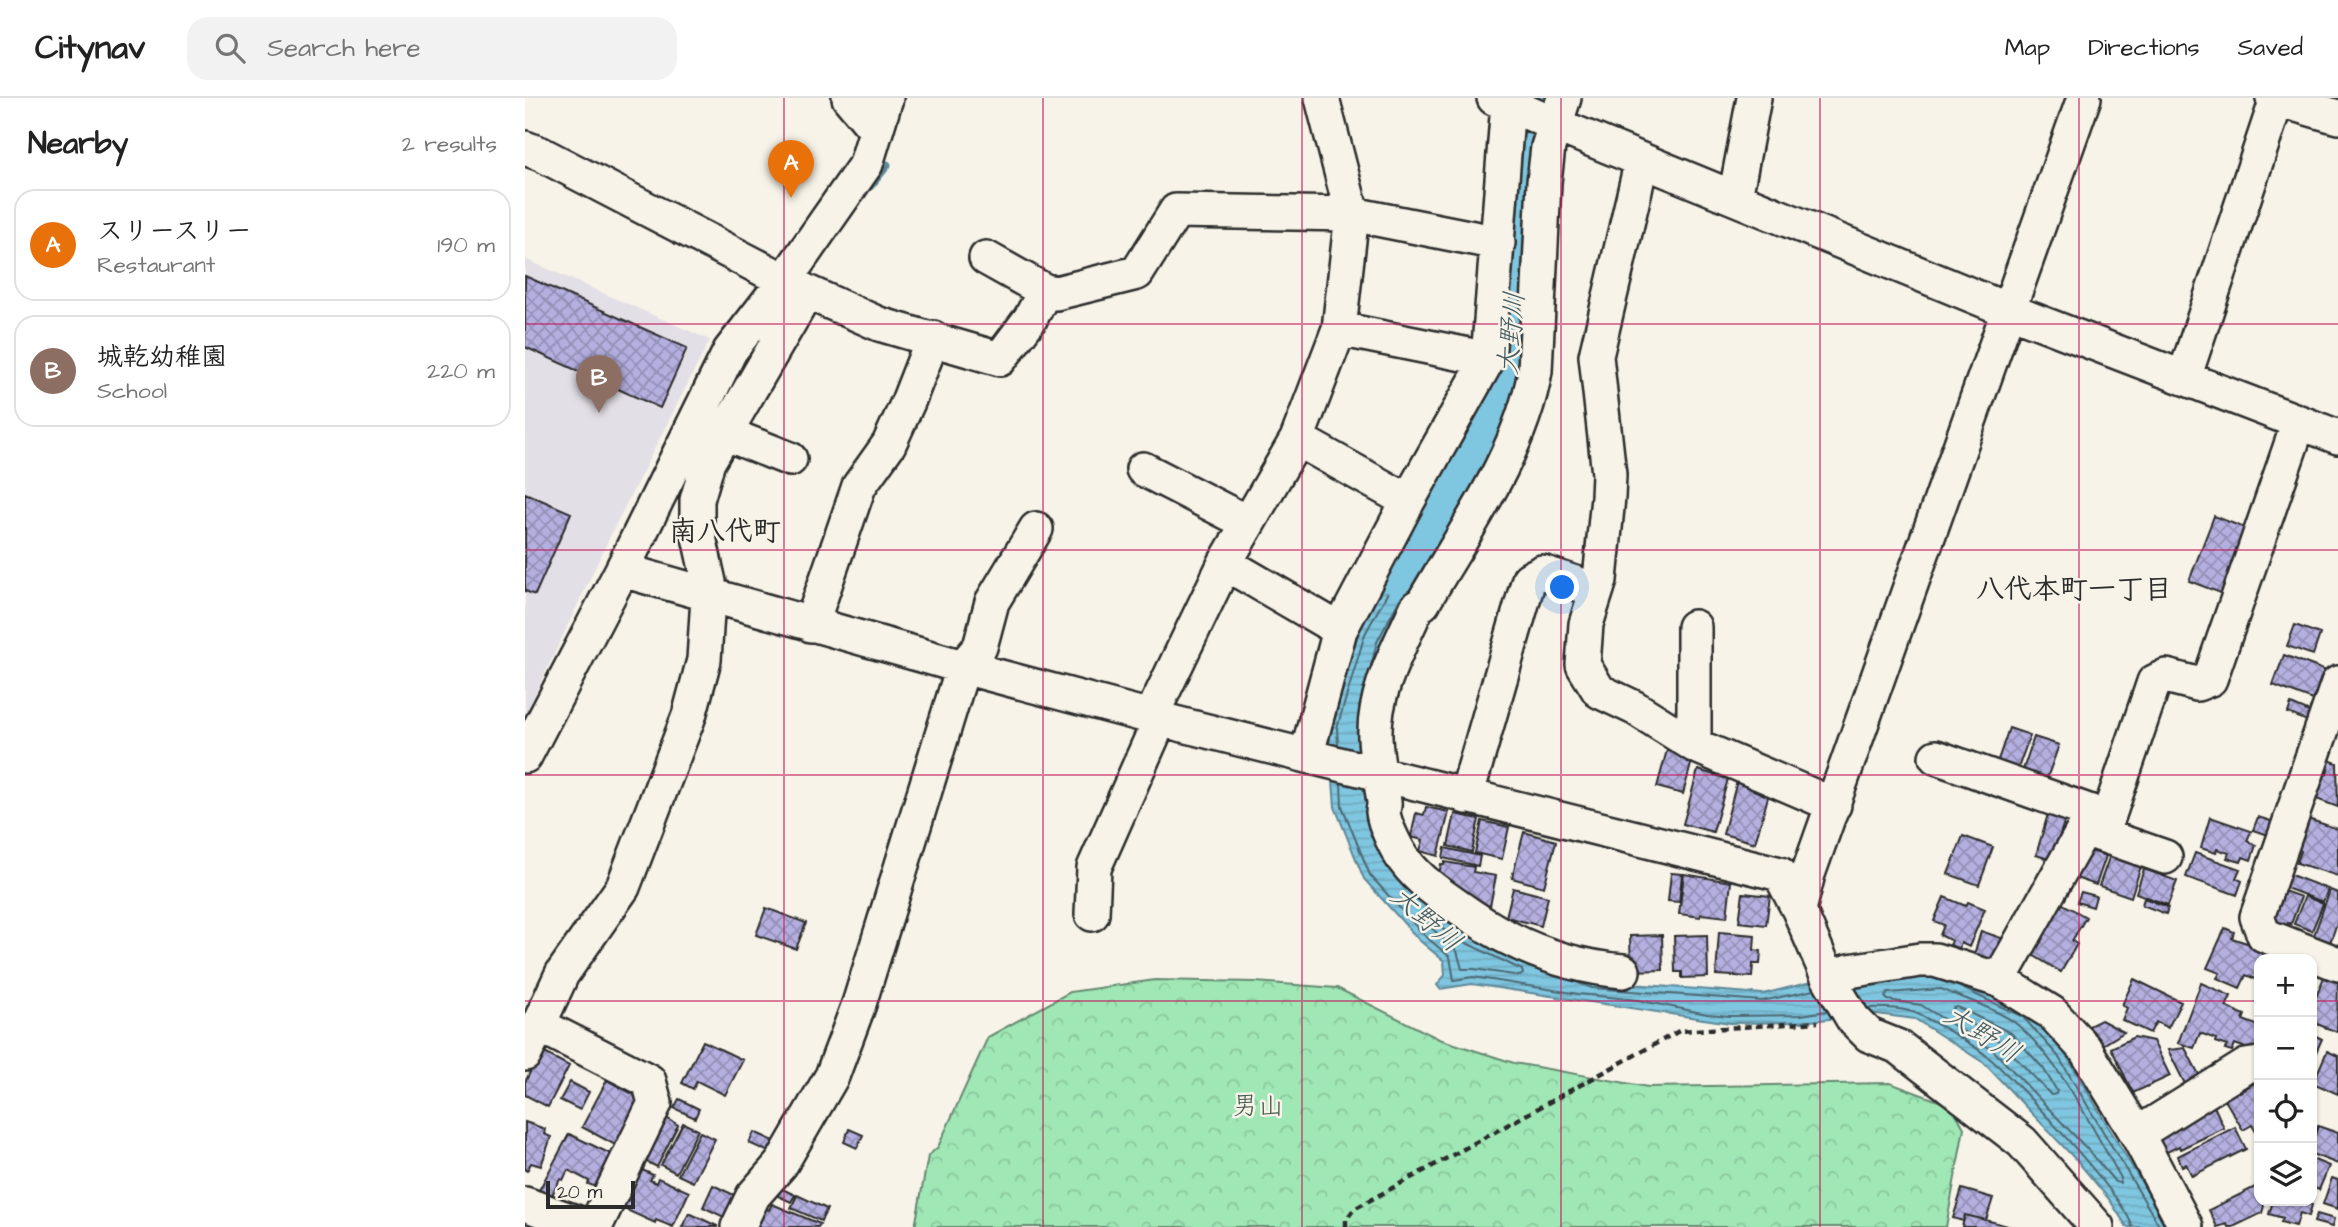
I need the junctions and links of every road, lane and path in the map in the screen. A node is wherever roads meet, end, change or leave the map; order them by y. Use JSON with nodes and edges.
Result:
{"nodes":[{"id":1,"x":849,"y":98,"type":"edge"},
{"id":2,"x":886,"y":98,"type":"edge"},
{"id":3,"x":1322,"y":98,"type":"edge"},
{"id":4,"x":1754,"y":98,"type":"edge"},
{"id":5,"x":2084,"y":98,"type":"edge"},
{"id":6,"x":2275,"y":99,"type":"edge"},
{"id":7,"x":1501,"y":101,"type":"edge"},
{"id":8,"x":1560,"y":112,"type":"edge"},
{"id":9,"x":2338,"y":117,"type":"edge"},
{"id":10,"x":875,"y":129,"type":"junction"},
{"id":11,"x":525,"y":148,"type":"edge"},
{"id":12,"x":1642,"y":160,"type":"junction"},
{"id":13,"x":1735,"y":198,"type":"junction"},
{"id":14,"x":1352,"y":214,"type":"junction"},
{"id":15,"x":1498,"y":243,"type":"junction"},
{"id":16,"x":986,"y":258,"type":"dead end"},
{"id":17,"x":796,"y":286,"type":"junction"},
{"id":18,"x":1045,"y":291,"type":"junction"},
{"id":19,"x":2010,"y":311,"type":"junction"},
{"id":20,"x":1339,"y":329,"type":"junction"},
{"id":21,"x":933,"y":338,"type":"junction"},
{"id":22,"x":1488,"y":359,"type":"junction"},
{"id":23,"x":2184,"y":378,"type":"junction"},
{"id":24,"x":2299,"y":422,"type":"junction"},
{"id":25,"x":710,"y":428,"type":"junction"},
{"id":26,"x":2338,"y":438,"type":"edge"},
{"id":27,"x":1297,"y":439,"type":"junction"},
{"id":28,"x":790,"y":459,"type":"dead end"},
{"id":29,"x":1143,"y":469,"type":"dead end"},
{"id":30,"x":1408,"y":501,"type":"junction"},
{"id":31,"x":1248,"y":523,"type":"junction"},
{"id":32,"x":1036,"y":529,"type":"dead end"},
{"id":33,"x":1225,"y":563,"type":"junction"},
{"id":34,"x":622,"y":570,"type":"junction"},
{"id":35,"x":1596,"y":590,"type":"junction"},
{"id":36,"x":701,"y":594,"type":"junction"},
{"id":37,"x":811,"y":625,"type":"junction"},
{"id":38,"x":1694,"y":627,"type":"dead end"},
{"id":39,"x":1340,"y":630,"type":"junction"},
{"id":40,"x":963,"y":667,"type":"junction"},
{"id":41,"x":2338,"y":682,"type":"edge"},
{"id":42,"x":1155,"y":718,"type":"junction"},
{"id":43,"x":1694,"y":745,"type":"junction"},
{"id":44,"x":525,"y":756,"type":"edge"},
{"id":45,"x":1308,"y":756,"type":"junction"},
{"id":46,"x":1936,"y":758,"type":"dead end"},
{"id":47,"x":1378,"y":773,"type":"junction"},
{"id":48,"x":1466,"y":797,"type":"junction"},
{"id":49,"x":1834,"y":805,"type":"junction"},
{"id":50,"x":2096,"y":824,"type":"junction"},
{"id":51,"x":2165,"y":857,"type":"dead end"},
{"id":52,"x":1799,"y":910,"type":"junction"},
{"id":53,"x":1091,"y":914,"type":"dead end"},
{"id":54,"x":2338,"y":964,"type":"edge"},
{"id":55,"x":1623,"y":971,"type":"dead end"},
{"id":56,"x":1828,"y":977,"type":"junction"},
{"id":57,"x":1999,"y":980,"type":"junction"},
{"id":58,"x":1861,"y":1027,"type":"junction"},
{"id":59,"x":532,"y":1039,"type":"edge"},
{"id":60,"x":2254,"y":1065,"type":"edge"},
{"id":61,"x":2137,"y":1134,"type":"junction"},
{"id":62,"x":525,"y":1204,"type":"edge"},
{"id":63,"x":589,"y":1227,"type":"edge"},
{"id":64,"x":595,"y":1227,"type":"edge"},
{"id":65,"x":738,"y":1227,"type":"edge"},
{"id":66,"x":1346,"y":1227,"type":"edge"},
{"id":67,"x":2097,"y":1227,"type":"edge"},
{"id":68,"x":2186,"y":1227,"type":"edge"}],
"edges":[{"from":1,"to":10,"type":"street"},
{"from":2,"to":10,"type":"street"},
{"from":3,"to":14,"type":"street"},
{"from":4,"to":13,"type":"street"},
{"from":5,"to":19,"type":"street"},
{"from":6,"to":9,"type":"street"},
{"from":6,"to":23,"type":"street"},
{"from":7,"to":8,"type":"street"},
{"from":7,"to":15,"type":"street"},
{"from":8,"to":12,"type":"street"},
{"from":8,"to":47,"type":"street"},
{"from":10,"to":17,"type":"street"},
{"from":11,"to":17,"type":"street"},
{"from":12,"to":13,"type":"street"},
{"from":12,"to":35,"type":"street"},
{"from":13,"to":19,"type":"street"},
{"from":14,"to":15,"type":"street"},
{"from":14,"to":18,"type":"street"},
{"from":14,"to":20,"type":"street"},
{"from":15,"to":22,"type":"street"},
{"from":16,"to":18,"type":"street"},
{"from":17,"to":21,"type":"street"},
{"from":17,"to":25,"type":"street"},
{"from":18,"to":21,"type":"street"},
{"from":19,"to":23,"type":"street"},
{"from":19,"to":49,"type":"street"},
{"from":20,"to":22,"type":"street"},
{"from":20,"to":27,"type":"street"},
{"from":21,"to":37,"type":"street"},
{"from":22,"to":30,"type":"street"},
{"from":23,"to":24,"type":"street"},
{"from":24,"to":26,"type":"street"},
{"from":24,"to":50,"type":"street"},
{"from":25,"to":28,"type":"street"},
{"from":25,"to":34,"type":"street"},
{"from":25,"to":36,"type":"street"},
{"from":27,"to":30,"type":"street"},
{"from":27,"to":31,"type":"street"},
{"from":29,"to":31,"type":"street"},
{"from":30,"to":39,"type":"street"},
{"from":31,"to":33,"type":"street"},
{"from":32,"to":40,"type":"street"},
{"from":33,"to":39,"type":"street"},
{"from":33,"to":42,"type":"street"},
{"from":34,"to":36,"type":"street"},
{"from":34,"to":44,"type":"street"},
{"from":35,"to":43,"type":"street"},
{"from":35,"to":48,"type":"street"},
{"from":36,"to":37,"type":"street"},
{"from":36,"to":59,"type":"street"},
{"from":37,"to":40,"type":"street"},
{"from":38,"to":43,"type":"street"},
{"from":39,"to":45,"type":"street"},
{"from":40,"to":42,"type":"street"},
{"from":40,"to":65,"type":"street"},
{"from":41,"to":54,"type":"street"},
{"from":42,"to":45,"type":"street"},
{"from":42,"to":53,"type":"street"},
{"from":43,"to":49,"type":"street"},
{"from":45,"to":47,"type":"street"},
{"from":46,"to":50,"type":"street"},
{"from":47,"to":48,"type":"street"},
{"from":47,"to":55,"type":"street"},
{"from":48,"to":52,"type":"street"},
{"from":49,"to":52,"type":"street"},
{"from":50,"to":51,"type":"street"},
{"from":50,"to":57,"type":"street"},
{"from":52,"to":56,"type":"street"},
{"from":56,"to":57,"type":"street"},
{"from":56,"to":58,"type":"street"},
{"from":57,"to":61,"type":"street"},
{"from":58,"to":66,"type":"path"},
{"from":58,"to":67,"type":"street"},
{"from":59,"to":64,"type":"street"},
{"from":60,"to":61,"type":"street"},
{"from":61,"to":68,"type":"street"},
{"from":62,"to":63,"type":"street"}]}
